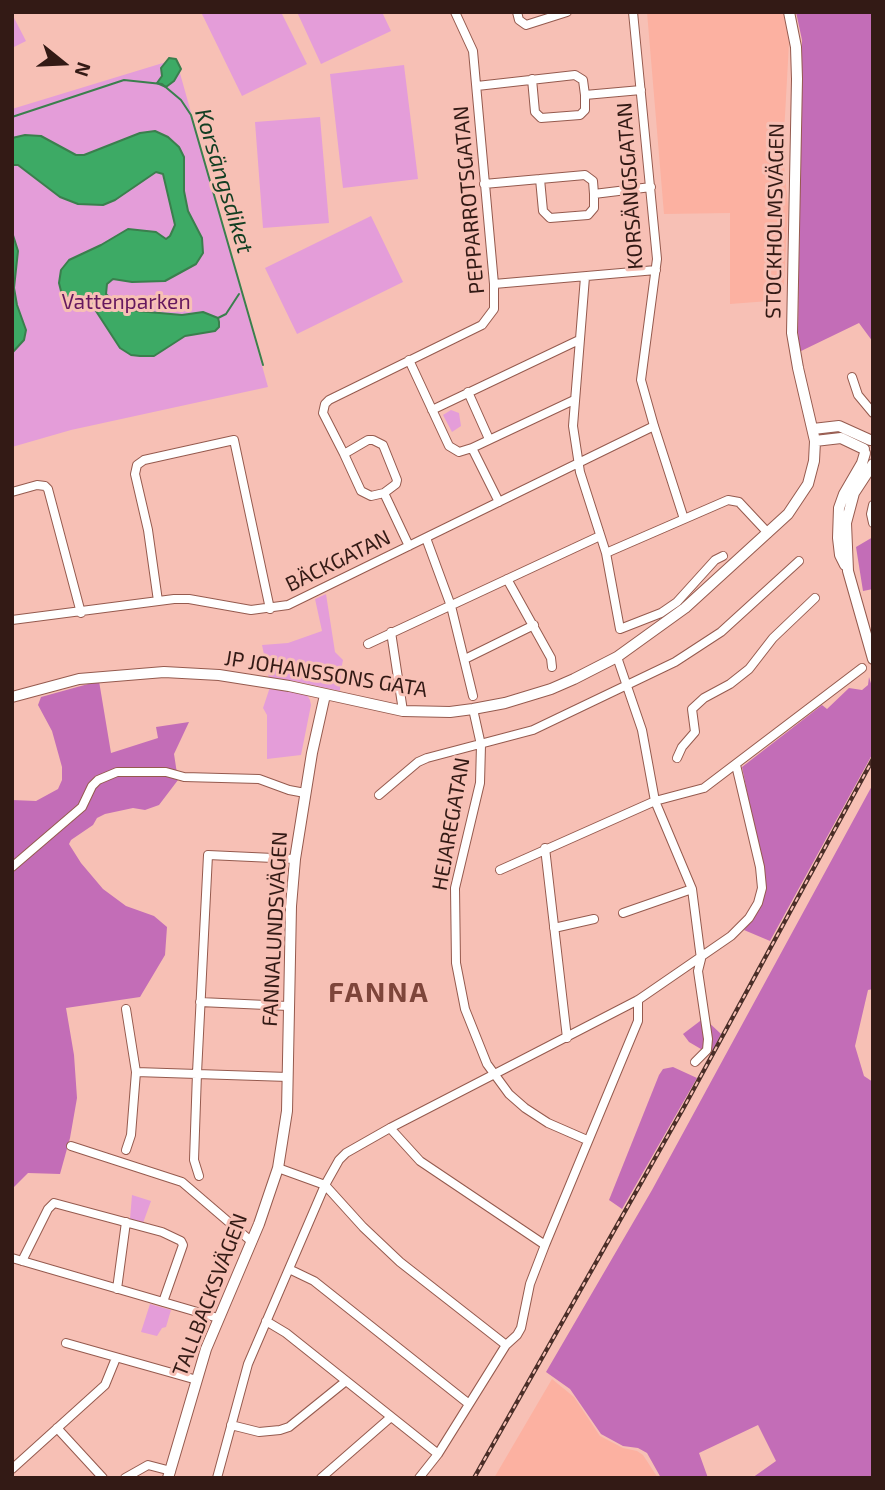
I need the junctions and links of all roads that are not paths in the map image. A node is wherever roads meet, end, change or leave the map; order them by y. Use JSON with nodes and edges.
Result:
{"nodes":[{"id":1,"x":455,"y":12,"type":"edge"},
{"id":2,"x":517,"y":12,"type":"edge"},
{"id":3,"x":567,"y":12,"type":"edge"},
{"id":4,"x":633,"y":12,"type":"edge"},
{"id":5,"x":789,"y":12,"type":"edge"},
{"id":6,"x":532,"y":79,"type":"junction"},
{"id":7,"x":477,"y":86,"type":"junction"},
{"id":8,"x":641,"y":90,"type":"junction"},
{"id":9,"x":585,"y":95,"type":"junction"},
{"id":10,"x":540,"y":179,"type":"junction"},
{"id":11,"x":484,"y":184,"type":"junction"},
{"id":12,"x":651,"y":187,"type":"junction"},
{"id":13,"x":594,"y":194,"type":"junction"},
{"id":14,"x":656,"y":270,"type":"junction"},
{"id":15,"x":585,"y":277,"type":"junction"},
{"id":16,"x":494,"y":284,"type":"junction"},
{"id":17,"x":579,"y":340,"type":"junction"},
{"id":18,"x":409,"y":360,"type":"junction"},
{"id":19,"x":852,"y":377,"type":"dead end"},
{"id":20,"x":468,"y":392,"type":"junction"},
{"id":21,"x":574,"y":400,"type":"junction"},
{"id":22,"x":432,"y":410,"type":"junction"},
{"id":23,"x":873,"y":413,"type":"edge"},
{"id":24,"x":654,"y":426,"type":"junction"},
{"id":25,"x":813,"y":429,"type":"junction"},
{"id":26,"x":489,"y":439,"type":"junction"},
{"id":27,"x":815,"y":441,"type":"junction"},
{"id":28,"x":472,"y":448,"type":"junction"},
{"id":29,"x":869,"y":451,"type":"edge"},
{"id":30,"x":344,"y":454,"type":"junction"},
{"id":31,"x":578,"y":463,"type":"junction"},
{"id":32,"x":12,"y":492,"type":"edge"},
{"id":33,"x":384,"y":493,"type":"junction"},
{"id":34,"x":499,"y":502,"type":"junction"},
{"id":35,"x":873,"y":505,"type":"edge"},
{"id":36,"x":684,"y":519,"type":"junction"},
{"id":37,"x":873,"y":523,"type":"edge"},
{"id":38,"x":768,"y":533,"type":"junction"},
{"id":39,"x":600,"y":536,"type":"junction"},
{"id":40,"x":426,"y":538,"type":"junction"},
{"id":41,"x":409,"y":546,"type":"junction"},
{"id":42,"x":606,"y":553,"type":"junction"},
{"id":43,"x":723,"y":556,"type":"dead end"},
{"id":44,"x":799,"y":561,"type":"dead end"},
{"id":45,"x":507,"y":579,"type":"junction"},
{"id":46,"x":815,"y":598,"type":"dead end"},
{"id":47,"x":158,"y":601,"type":"junction"},
{"id":48,"x":451,"y":606,"type":"junction"},
{"id":49,"x":270,"y":609,"type":"junction"},
{"id":50,"x":81,"y":613,"type":"junction"},
{"id":51,"x":12,"y":620,"type":"edge"},
{"id":52,"x":534,"y":625,"type":"junction"},
{"id":53,"x":391,"y":632,"type":"junction"},
{"id":54,"x":368,"y":644,"type":"dead end"},
{"id":55,"x":617,"y":657,"type":"junction"},
{"id":56,"x":465,"y":659,"type":"junction"},
{"id":57,"x":873,"y":659,"type":"edge"},
{"id":58,"x":552,"y":667,"type":"dead end"},
{"id":59,"x":862,"y":668,"type":"dead end"},
{"id":60,"x":627,"y":685,"type":"junction"},
{"id":61,"x":325,"y":695,"type":"junction"},
{"id":62,"x":473,"y":696,"type":"dead end"},
{"id":63,"x":12,"y":697,"type":"edge"},
{"id":64,"x":473,"y":709,"type":"junction"},
{"id":65,"x":403,"y":711,"type":"junction"},
{"id":66,"x":481,"y":745,"type":"junction"},
{"id":67,"x":677,"y":758,"type":"dead end"},
{"id":68,"x":736,"y":765,"type":"junction"},
{"id":69,"x":305,"y":793,"type":"junction"},
{"id":70,"x":379,"y":795,"type":"dead end"},
{"id":71,"x":656,"y":801,"type":"junction"},
{"id":72,"x":545,"y":848,"type":"junction"},
{"id":73,"x":295,"y":859,"type":"junction"},
{"id":74,"x":12,"y":867,"type":"edge"},
{"id":75,"x":500,"y":870,"type":"dead end"},
{"id":76,"x":692,"y":888,"type":"junction"},
{"id":77,"x":622,"y":913,"type":"dead end"},
{"id":78,"x":594,"y":919,"type":"dead end"},
{"id":79,"x":554,"y":928,"type":"junction"},
{"id":80,"x":701,"y":959,"type":"junction"},
{"id":81,"x":638,"y":1000,"type":"junction"},
{"id":82,"x":200,"y":1002,"type":"junction"},
{"id":83,"x":288,"y":1006,"type":"junction"},
{"id":84,"x":126,"y":1009,"type":"dead end"},
{"id":85,"x":567,"y":1038,"type":"junction"},
{"id":86,"x":695,"y":1062,"type":"dead end"},
{"id":87,"x":135,"y":1072,"type":"junction"},
{"id":88,"x":197,"y":1073,"type":"junction"},
{"id":89,"x":495,"y":1074,"type":"junction"},
{"id":90,"x":288,"y":1077,"type":"junction"},
{"id":91,"x":390,"y":1128,"type":"junction"},
{"id":92,"x":587,"y":1140,"type":"junction"},
{"id":93,"x":71,"y":1146,"type":"dead end"},
{"id":94,"x":126,"y":1150,"type":"dead end"},
{"id":95,"x":278,"y":1168,"type":"junction"},
{"id":96,"x":199,"y":1176,"type":"dead end"},
{"id":97,"x":325,"y":1185,"type":"junction"},
{"id":98,"x":126,"y":1222,"type":"junction"},
{"id":99,"x":251,"y":1242,"type":"junction"},
{"id":100,"x":545,"y":1245,"type":"junction"},
{"id":101,"x":12,"y":1258,"type":"edge"},
{"id":102,"x":22,"y":1261,"type":"junction"},
{"id":103,"x":289,"y":1269,"type":"junction"},
{"id":104,"x":117,"y":1289,"type":"junction"},
{"id":105,"x":163,"y":1302,"type":"junction"},
{"id":106,"x":218,"y":1318,"type":"junction"},
{"id":107,"x":266,"y":1321,"type":"junction"},
{"id":108,"x":66,"y":1343,"type":"dead end"},
{"id":109,"x":506,"y":1345,"type":"junction"},
{"id":110,"x":116,"y":1358,"type":"junction"},
{"id":111,"x":197,"y":1380,"type":"junction"},
{"id":112,"x":346,"y":1381,"type":"junction"},
{"id":113,"x":469,"y":1404,"type":"junction"},
{"id":114,"x":391,"y":1417,"type":"junction"},
{"id":115,"x":231,"y":1425,"type":"junction"},
{"id":116,"x":57,"y":1428,"type":"junction"},
{"id":117,"x":438,"y":1454,"type":"junction"},
{"id":118,"x":12,"y":1469,"type":"edge"},
{"id":119,"x":170,"y":1474,"type":"edge"},
{"id":120,"x":103,"y":1478,"type":"edge"},
{"id":121,"x":125,"y":1478,"type":"edge"},
{"id":122,"x":217,"y":1478,"type":"edge"},
{"id":123,"x":321,"y":1478,"type":"edge"},
{"id":124,"x":419,"y":1478,"type":"edge"}],
"edges":[{"from":1,"to":7,"type":"street","name":"PEPPARROTSGATAN"},
{"from":2,"to":3,"type":"street"},
{"from":4,"to":8,"type":"street","name":"KORSÄNGSGATAN"},
{"from":5,"to":25,"type":"street","name":"STOCKHOLMSVÄGEN"},
{"from":6,"to":7,"type":"street"},
{"from":6,"to":9,"type":"street"},
{"from":6,"to":9,"type":"street"},
{"from":7,"to":11,"type":"street","name":"PEPPARROTSGATAN"},
{"from":8,"to":9,"type":"street"},
{"from":8,"to":12,"type":"street","name":"KORSÄNGSGATAN"},
{"from":10,"to":11,"type":"street"},
{"from":10,"to":13,"type":"street"},
{"from":10,"to":13,"type":"street"},
{"from":11,"to":16,"type":"street","name":"PEPPARROTSGATAN"},
{"from":12,"to":13,"type":"street"},
{"from":12,"to":14,"type":"street","name":"KORSÄNGSGATAN"},
{"from":14,"to":15,"type":"street"},
{"from":14,"to":24,"type":"street","name":"KORSÄNGSGATAN"},
{"from":15,"to":16,"type":"street"},
{"from":15,"to":17,"type":"street"},
{"from":16,"to":18,"type":"street","name":"PEPPARROTSGATAN"},
{"from":17,"to":20,"type":"street"},
{"from":17,"to":21,"type":"street"},
{"from":18,"to":22,"type":"street"},
{"from":18,"to":30,"type":"street","name":"PEPPARROTSGATAN"},
{"from":19,"to":23,"type":"street"},
{"from":20,"to":22,"type":"street"},
{"from":20,"to":26,"type":"street"},
{"from":21,"to":26,"type":"street"},
{"from":21,"to":31,"type":"street"},
{"from":22,"to":28,"type":"street"},
{"from":24,"to":31,"type":"street","name":"BÄCKGATAN"},
{"from":24,"to":36,"type":"street","name":"KORSÄNGSGATAN"},
{"from":25,"to":27,"type":"street","name":"STOCKHOLMSVÄGEN"},
{"from":25,"to":29,"type":"street"},
{"from":26,"to":28,"type":"street"},
{"from":27,"to":29,"type":"street"},
{"from":27,"to":38,"type":"street","name":"JP JOHANSSONS GATA"},
{"from":28,"to":34,"type":"street"},
{"from":29,"to":57,"type":"street"},
{"from":30,"to":33,"type":"street"},
{"from":30,"to":33,"type":"street"},
{"from":31,"to":34,"type":"street","name":"BÄCKGATAN"},
{"from":31,"to":39,"type":"street"},
{"from":32,"to":50,"type":"street"},
{"from":33,"to":41,"type":"street"},
{"from":34,"to":40,"type":"street","name":"BÄCKGATAN"},
{"from":35,"to":37,"type":"street"},
{"from":36,"to":38,"type":"street"},
{"from":36,"to":42,"type":"street"},
{"from":38,"to":55,"type":"street","name":"JP JOHANSSONS GATA"},
{"from":39,"to":42,"type":"street"},
{"from":39,"to":45,"type":"street"},
{"from":40,"to":41,"type":"street","name":"BÄCKGATAN"},
{"from":40,"to":48,"type":"street"},
{"from":41,"to":49,"type":"street","name":"BÄCKGATAN"},
{"from":42,"to":43,"type":"street"},
{"from":44,"to":60,"type":"street"},
{"from":45,"to":48,"type":"street"},
{"from":45,"to":52,"type":"street"},
{"from":46,"to":67,"type":"street"},
{"from":47,"to":49,"type":"street","name":"BÄCKGATAN"},
{"from":47,"to":49,"type":"street"},
{"from":47,"to":50,"type":"street","name":"BÄCKGATAN"},
{"from":48,"to":53,"type":"street"},
{"from":48,"to":56,"type":"street"},
{"from":50,"to":51,"type":"street","name":"BÄCKGATAN"},
{"from":52,"to":56,"type":"street"},
{"from":52,"to":58,"type":"street"},
{"from":53,"to":54,"type":"street"},
{"from":53,"to":65,"type":"street"},
{"from":55,"to":60,"type":"street"},
{"from":55,"to":64,"type":"street","name":"JP JOHANSSONS GATA"},
{"from":56,"to":62,"type":"street"},
{"from":59,"to":68,"type":"street"},
{"from":60,"to":66,"type":"street"},
{"from":60,"to":71,"type":"street"},
{"from":61,"to":63,"type":"street","name":"JP JOHANSSONS GATA"},
{"from":61,"to":65,"type":"street","name":"JP JOHANSSONS GATA"},
{"from":61,"to":69,"type":"street","name":"FANNALUNDSVÄGEN"},
{"from":64,"to":65,"type":"street","name":"JP JOHANSSONS GATA"},
{"from":64,"to":66,"type":"street","name":"HEJAREGATAN"},
{"from":66,"to":70,"type":"street"},
{"from":66,"to":89,"type":"street","name":"HEJAREGATAN"},
{"from":68,"to":71,"type":"street"},
{"from":68,"to":80,"type":"street"},
{"from":69,"to":73,"type":"street","name":"FANNALUNDSVÄGEN"},
{"from":69,"to":74,"type":"street"},
{"from":71,"to":72,"type":"street"},
{"from":71,"to":76,"type":"street"},
{"from":72,"to":75,"type":"street"},
{"from":72,"to":79,"type":"street"},
{"from":73,"to":82,"type":"street"},
{"from":73,"to":83,"type":"street","name":"FANNALUNDSVÄGEN"},
{"from":76,"to":77,"type":"street"},
{"from":76,"to":80,"type":"street"},
{"from":78,"to":79,"type":"street"},
{"from":79,"to":85,"type":"street"},
{"from":80,"to":81,"type":"street"},
{"from":80,"to":86,"type":"street"},
{"from":81,"to":85,"type":"street"},
{"from":81,"to":92,"type":"street"},
{"from":82,"to":83,"type":"street"},
{"from":82,"to":88,"type":"street"},
{"from":83,"to":90,"type":"street","name":"FANNALUNDSVÄGEN"},
{"from":84,"to":87,"type":"street"},
{"from":85,"to":89,"type":"street"},
{"from":87,"to":88,"type":"street"},
{"from":87,"to":94,"type":"street"},
{"from":88,"to":90,"type":"street"},
{"from":88,"to":96,"type":"street"},
{"from":89,"to":91,"type":"street"},
{"from":89,"to":92,"type":"street","name":"HEJAREGATAN"},
{"from":90,"to":95,"type":"street","name":"FANNALUNDSVÄGEN"},
{"from":91,"to":97,"type":"street"},
{"from":91,"to":100,"type":"street"},
{"from":92,"to":100,"type":"street"},
{"from":93,"to":99,"type":"street"},
{"from":95,"to":97,"type":"street"},
{"from":95,"to":99,"type":"street","name":"TALLBACKSVÄGEN"},
{"from":97,"to":103,"type":"street"},
{"from":97,"to":109,"type":"street"},
{"from":98,"to":102,"type":"street"},
{"from":98,"to":104,"type":"street"},
{"from":98,"to":105,"type":"street"},
{"from":99,"to":106,"type":"street","name":"TALLBACKSVÄGEN"},
{"from":100,"to":109,"type":"street"},
{"from":101,"to":102,"type":"street"},
{"from":102,"to":104,"type":"street"},
{"from":103,"to":107,"type":"street"},
{"from":103,"to":113,"type":"street"},
{"from":104,"to":105,"type":"street"},
{"from":105,"to":106,"type":"street"},
{"from":106,"to":111,"type":"street","name":"TALLBACKSVÄGEN"},
{"from":107,"to":112,"type":"street"},
{"from":107,"to":115,"type":"street"},
{"from":108,"to":110,"type":"street"},
{"from":109,"to":113,"type":"street"},
{"from":110,"to":111,"type":"street"},
{"from":110,"to":116,"type":"street"},
{"from":111,"to":119,"type":"street","name":"TALLBACKSVÄGEN"},
{"from":112,"to":114,"type":"street"},
{"from":112,"to":115,"type":"street"},
{"from":113,"to":117,"type":"street"},
{"from":114,"to":117,"type":"street"},
{"from":114,"to":123,"type":"street"},
{"from":115,"to":122,"type":"street"},
{"from":116,"to":118,"type":"street"},
{"from":116,"to":120,"type":"street"},
{"from":117,"to":124,"type":"street"},
{"from":119,"to":121,"type":"street"}]}
